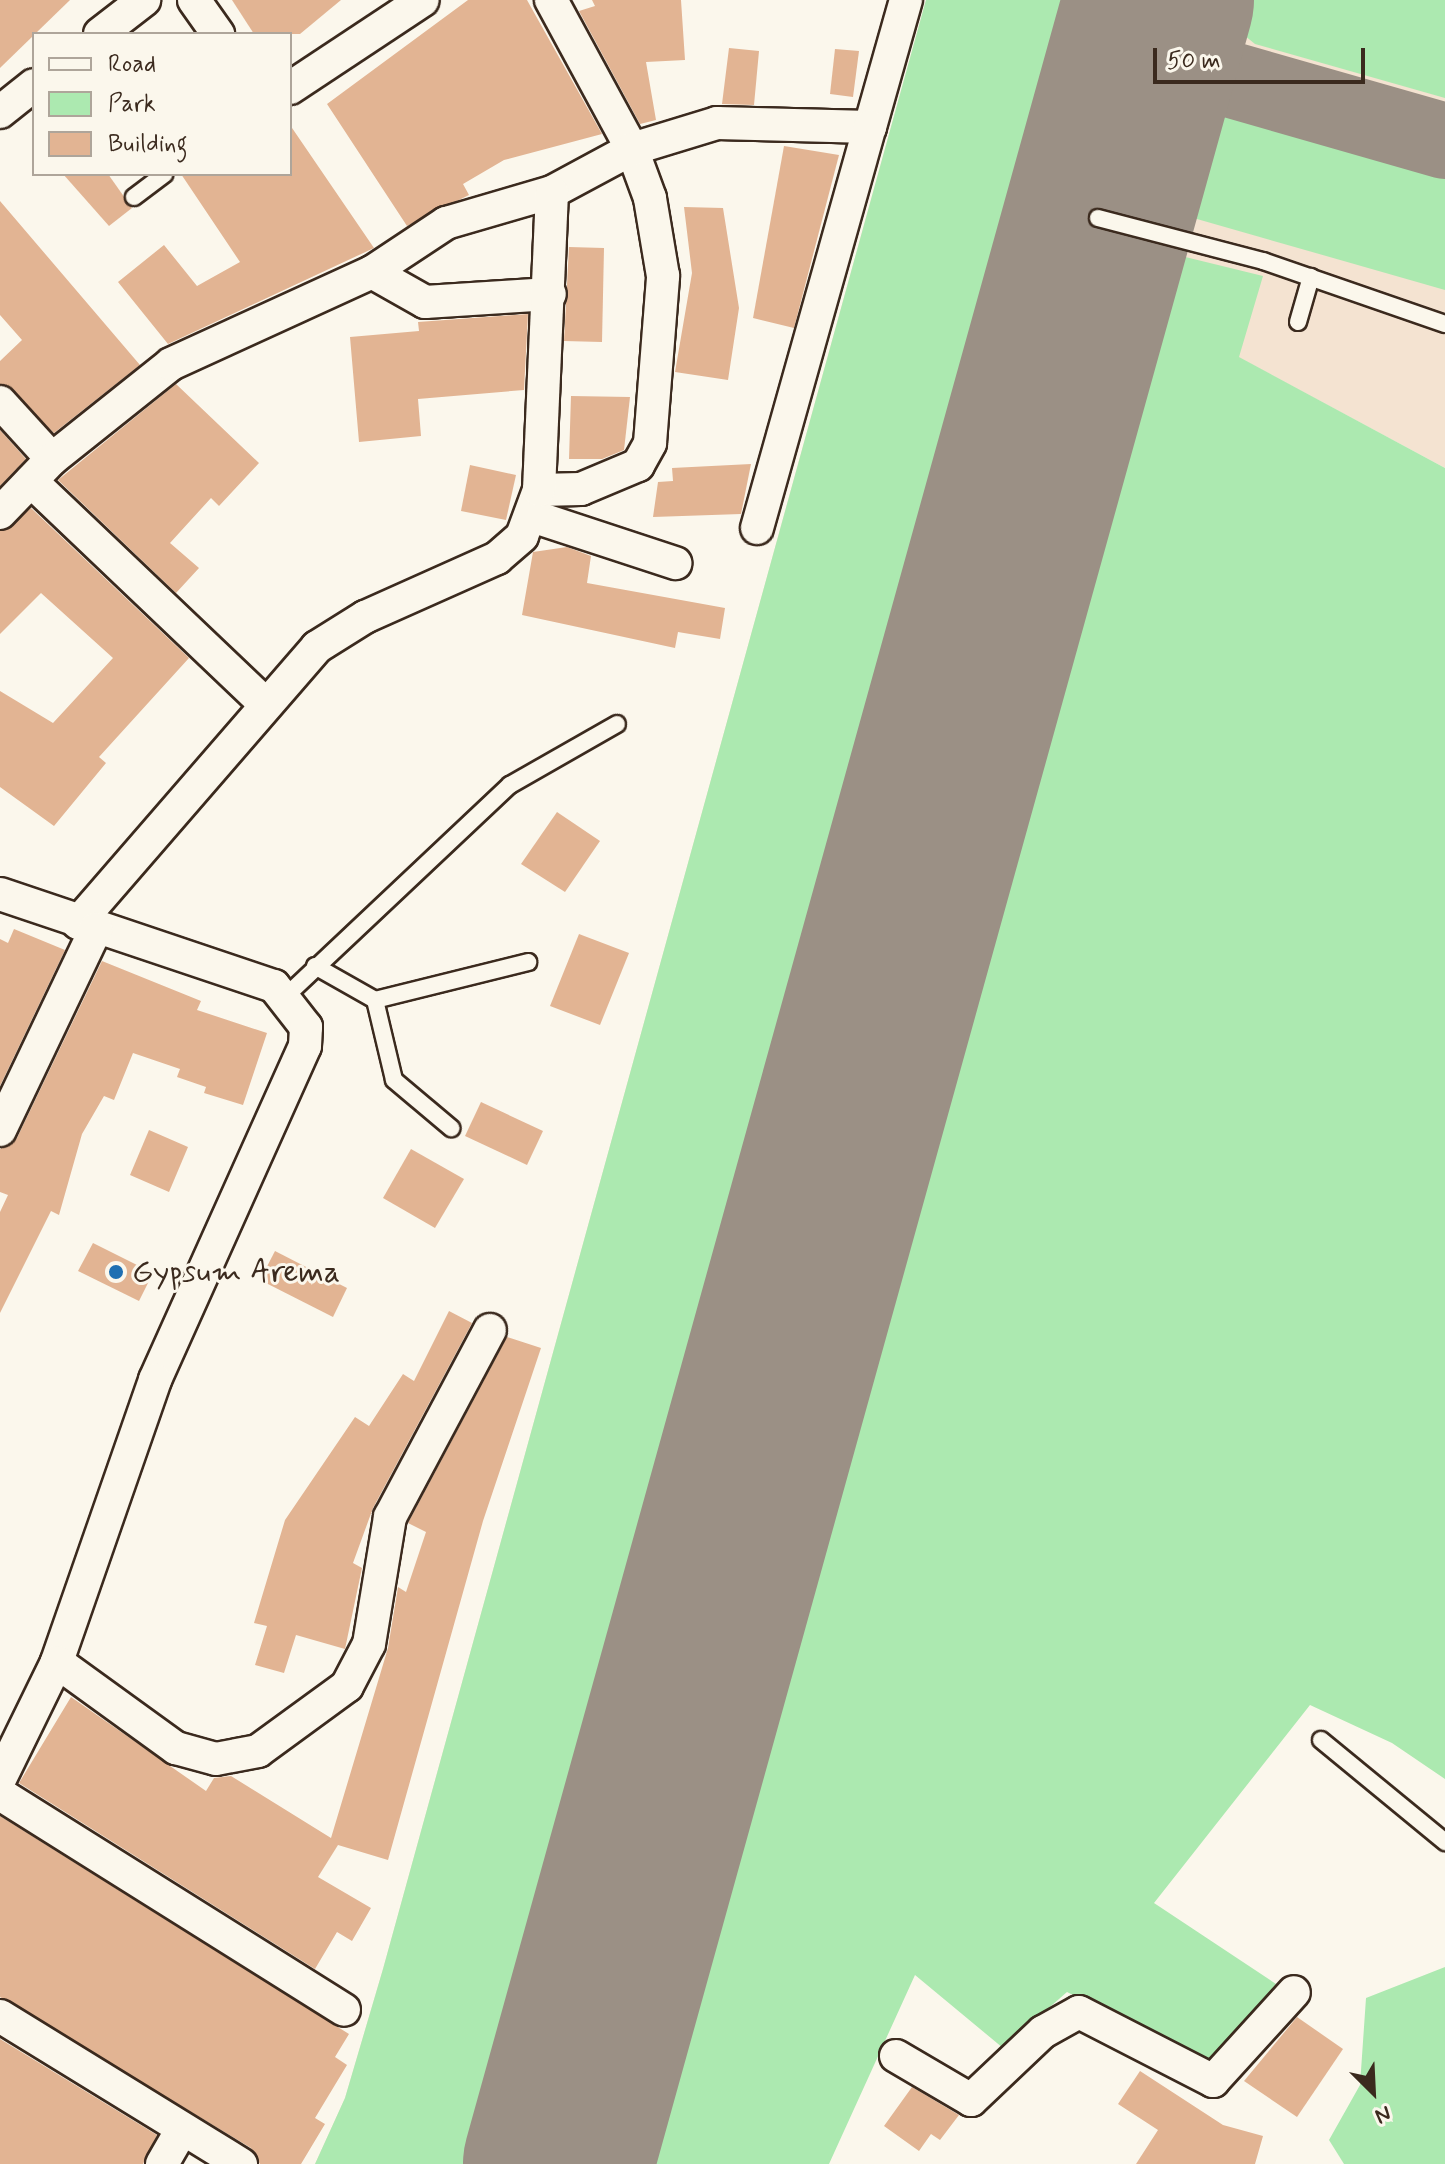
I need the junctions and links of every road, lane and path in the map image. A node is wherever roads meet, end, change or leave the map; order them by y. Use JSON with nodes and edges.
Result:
{"nodes":[{"id":1,"x":144,"y":0,"type":"edge"},
{"id":2,"x":194,"y":0,"type":"edge"},
{"id":3,"x":423,"y":0,"type":"edge"},
{"id":4,"x":551,"y":0,"type":"edge"},
{"id":5,"x":906,"y":0,"type":"edge"},
{"id":6,"x":103,"y":32,"type":"edge"},
{"id":7,"x":217,"y":32,"type":"edge"},
{"id":8,"x":32,"y":87,"type":"edge"},
{"id":9,"x":292,"y":87,"type":"edge"},
{"id":10,"x":0,"y":112,"type":"edge"},
{"id":11,"x":870,"y":127,"type":"junction"},
{"id":12,"x":632,"y":149,"type":"junction"},
{"id":13,"x":161,"y":176,"type":"edge"},
{"id":14,"x":552,"y":192,"type":"junction"},
{"id":15,"x":134,"y":197,"type":"dead end"},
{"id":16,"x":1098,"y":218,"type":"dead end"},
{"id":17,"x":372,"y":272,"type":"junction"},
{"id":18,"x":1311,"y":277,"type":"junction"},
{"id":19,"x":550,"y":294,"type":"junction"},
{"id":20,"x":1298,"y":322,"type":"dead end"},
{"id":21,"x":1445,"y":324,"type":"edge"},
{"id":22,"x":0,"y":402,"type":"edge"},
{"id":23,"x":42,"y":470,"type":"junction"},
{"id":24,"x":536,"y":503,"type":"junction"},
{"id":25,"x":0,"y":513,"type":"edge"},
{"id":26,"x":757,"y":528,"type":"dead end"},
{"id":27,"x":675,"y":563,"type":"dead end"},
{"id":28,"x":263,"y":702,"type":"junction"},
{"id":29,"x":617,"y":724,"type":"dead end"},
{"id":30,"x":0,"y":894,"type":"edge"},
{"id":31,"x":87,"y":926,"type":"junction"},
{"id":32,"x":528,"y":962,"type":"dead end"},
{"id":33,"x":315,"y":966,"type":"junction"},
{"id":34,"x":286,"y":996,"type":"junction"},
{"id":35,"x":375,"y":1000,"type":"junction"},
{"id":36,"x":451,"y":1128,"type":"dead end"},
{"id":37,"x":0,"y":1130,"type":"edge"},
{"id":38,"x":490,"y":1330,"type":"dead end"},
{"id":39,"x":57,"y":1662,"type":"junction"},
{"id":40,"x":1321,"y":1740,"type":"dead end"},
{"id":41,"x":2,"y":1774,"type":"edge"},
{"id":42,"x":1445,"y":1842,"type":"edge"},
{"id":43,"x":1294,"y":1992,"type":"dead end"},
{"id":44,"x":344,"y":2010,"type":"dead end"},
{"id":45,"x":0,"y":2016,"type":"edge"},
{"id":46,"x":896,"y":2056,"type":"dead end"},
{"id":47,"x":181,"y":2131,"type":"junction"},
{"id":48,"x":162,"y":2164,"type":"edge"},
{"id":49,"x":241,"y":2164,"type":"edge"}],
"edges":[{"from":1,"to":6,"type":"street"},
{"from":2,"to":7,"type":"street"},
{"from":3,"to":9,"type":"street"},
{"from":4,"to":12,"type":"street"},
{"from":5,"to":11,"type":"street"},
{"from":8,"to":10,"type":"street"},
{"from":11,"to":12,"type":"street"},
{"from":11,"to":26,"type":"street"},
{"from":12,"to":14,"type":"street"},
{"from":12,"to":24,"type":"street"},
{"from":13,"to":15,"type":"lane"},
{"from":14,"to":17,"type":"street"},
{"from":14,"to":19,"type":"street"},
{"from":16,"to":18,"type":"lane"},
{"from":17,"to":19,"type":"street"},
{"from":17,"to":23,"type":"street"},
{"from":18,"to":20,"type":"lane"},
{"from":18,"to":21,"type":"lane"},
{"from":19,"to":24,"type":"street"},
{"from":22,"to":23,"type":"street"},
{"from":23,"to":25,"type":"street"},
{"from":23,"to":28,"type":"street"},
{"from":24,"to":27,"type":"street"},
{"from":24,"to":28,"type":"street"},
{"from":28,"to":31,"type":"street"},
{"from":29,"to":33,"type":"lane"},
{"from":30,"to":31,"type":"street"},
{"from":31,"to":34,"type":"street"},
{"from":31,"to":37,"type":"street"},
{"from":32,"to":35,"type":"lane"},
{"from":33,"to":34,"type":"lane"},
{"from":33,"to":35,"type":"lane"},
{"from":34,"to":39,"type":"street"},
{"from":35,"to":36,"type":"lane"},
{"from":38,"to":39,"type":"street"},
{"from":39,"to":41,"type":"street"},
{"from":40,"to":42,"type":"lane"},
{"from":41,"to":44,"type":"street"},
{"from":43,"to":46,"type":"street"},
{"from":45,"to":47,"type":"street"},
{"from":47,"to":48,"type":"street"},
{"from":47,"to":49,"type":"street"}]}
